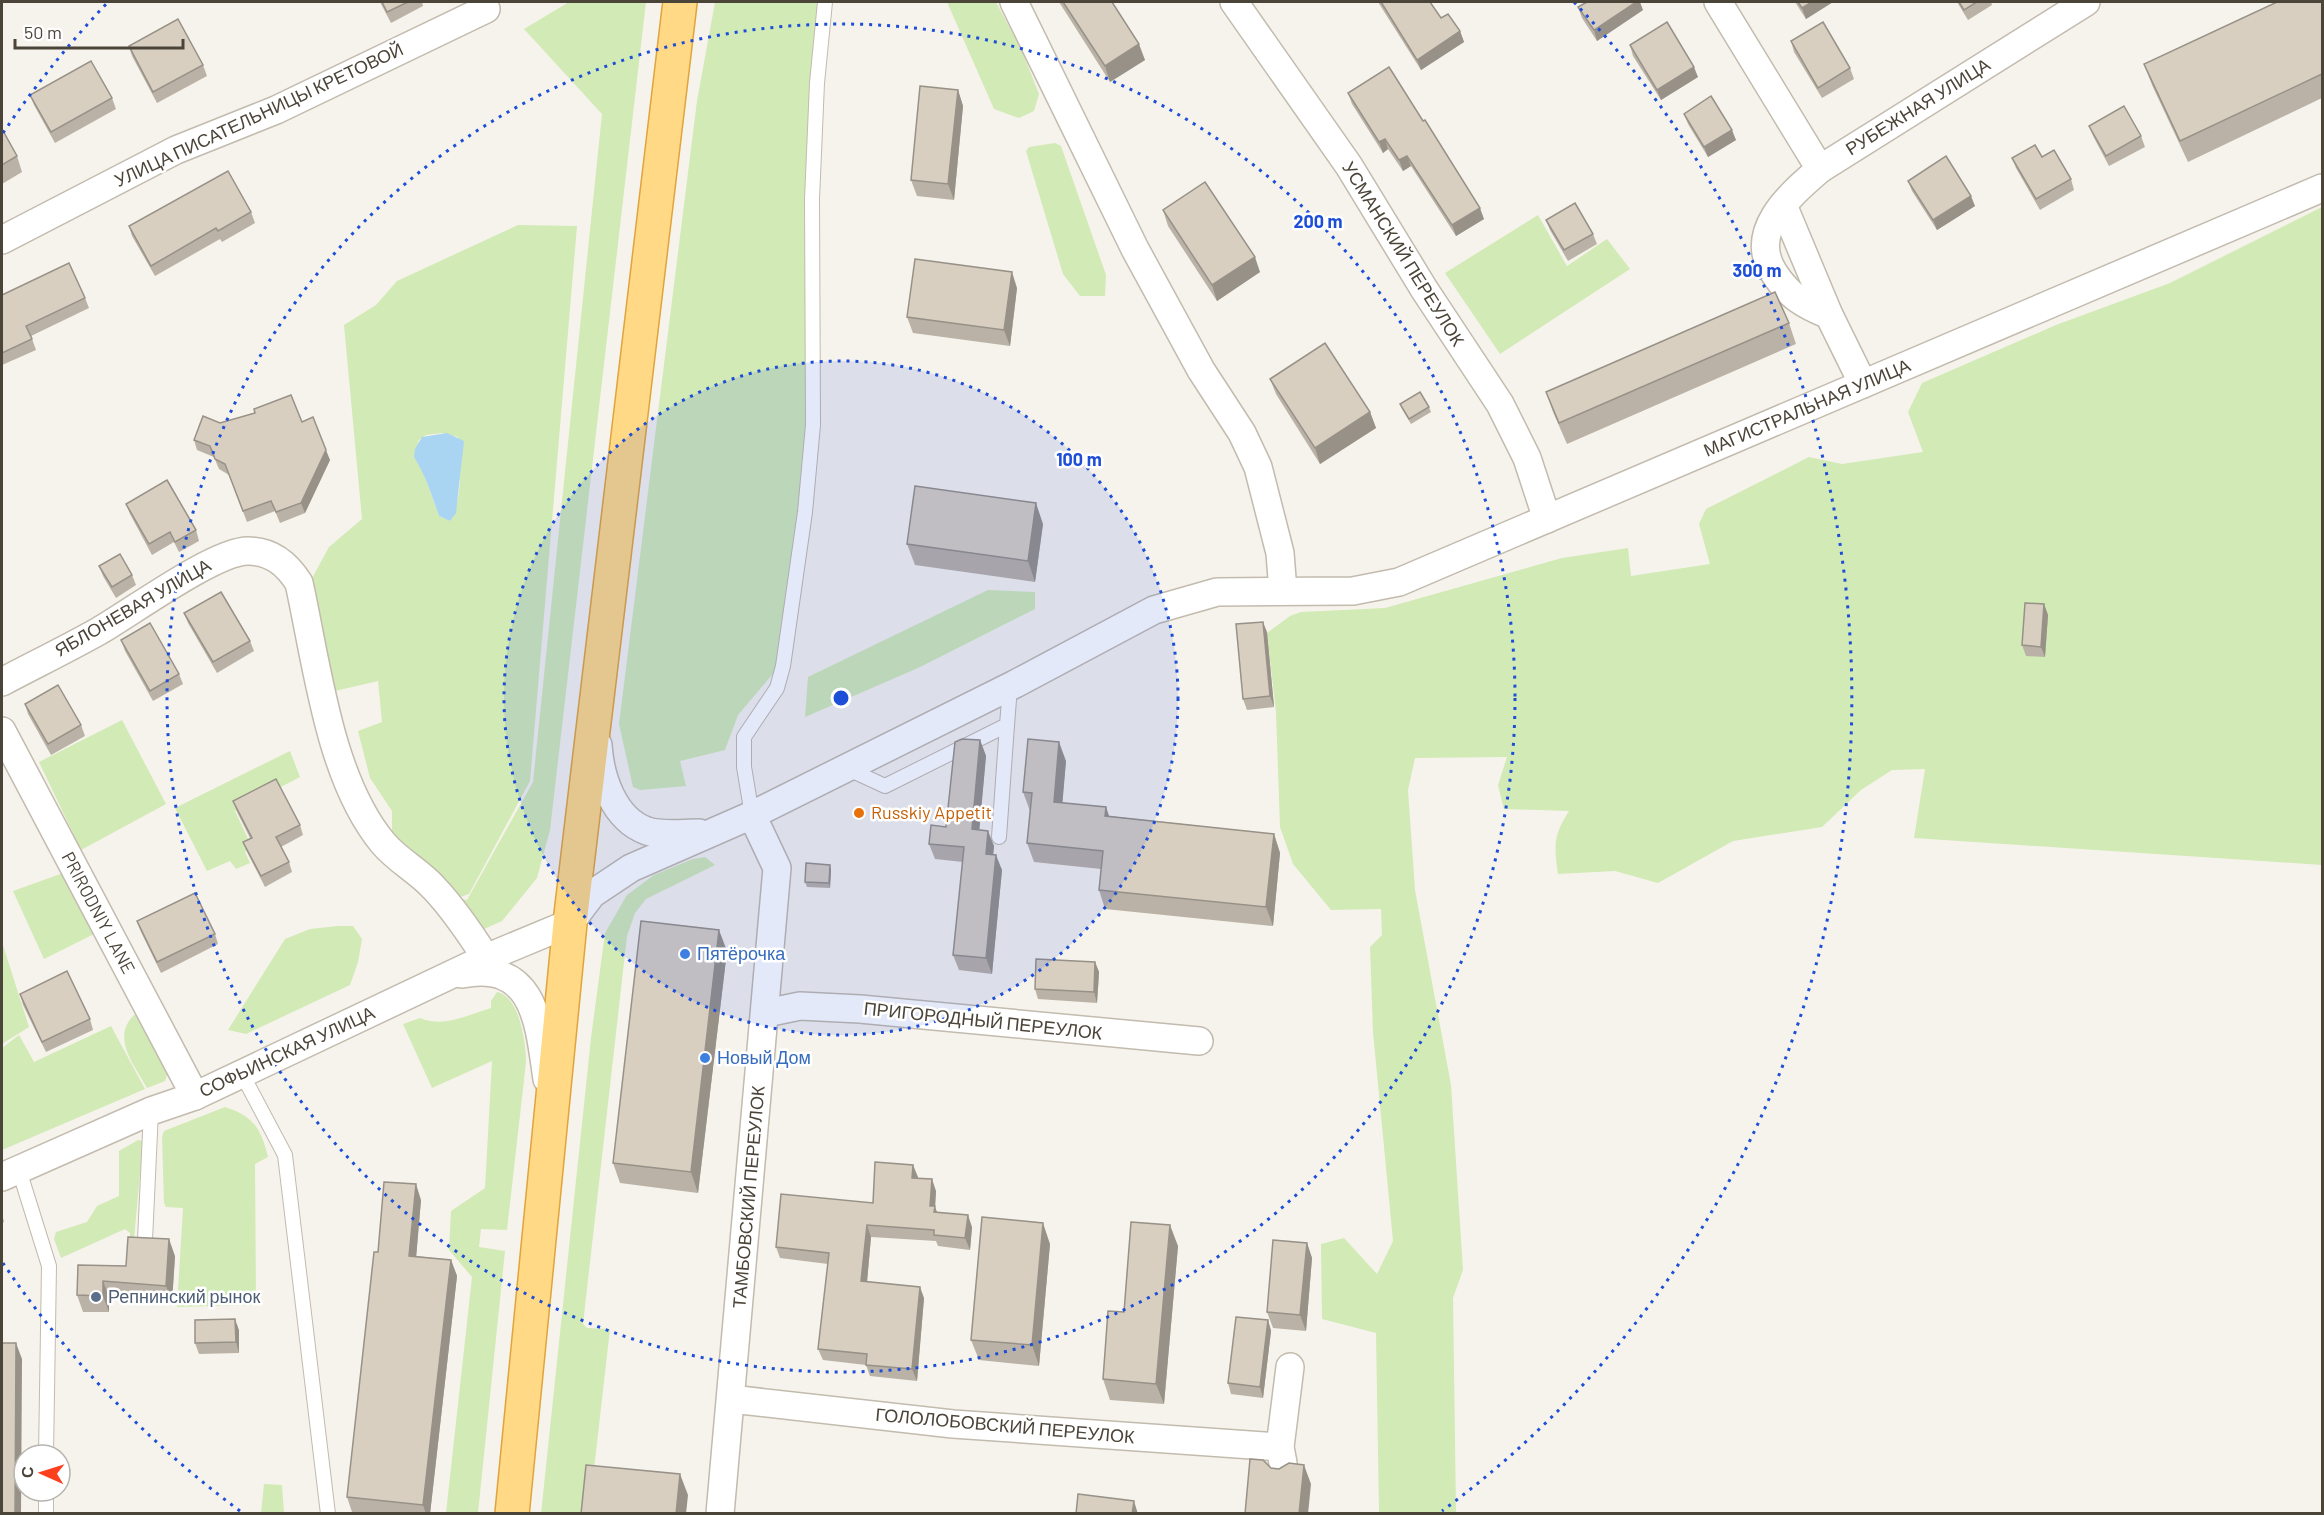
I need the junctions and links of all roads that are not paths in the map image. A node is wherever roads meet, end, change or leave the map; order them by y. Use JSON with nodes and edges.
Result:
{"nodes":[{"id":1,"x":680,"y":2,"type":"edge"},
{"id":2,"x":825,"y":2,"type":"edge"},
{"id":3,"x":1014,"y":2,"type":"edge"},
{"id":4,"x":1234,"y":2,"type":"edge"},
{"id":5,"x":1718,"y":2,"type":"edge"},
{"id":6,"x":2086,"y":2,"type":"edge"},
{"id":7,"x":486,"y":9,"type":"dead end"},
{"id":8,"x":1820,"y":169,"type":"junction"},
{"id":9,"x":2322,"y":188,"type":"edge"},
{"id":10,"x":1783,"y":205,"type":"junction"},
{"id":11,"x":2,"y":240,"type":"edge"},
{"id":12,"x":1829,"y":315,"type":"junction"},
{"id":13,"x":1863,"y":384,"type":"junction"},
{"id":14,"x":1547,"y":519,"type":"junction"},
{"id":15,"x":1283,"y":591,"type":"junction"},
{"id":16,"x":2,"y":682,"type":"edge"},
{"id":17,"x":1010,"y":687,"type":"junction"},
{"id":18,"x":595,"y":705,"type":"junction"},
{"id":19,"x":1007,"y":725,"type":"junction"},
{"id":20,"x":2,"y":731,"type":"edge"},
{"id":21,"x":846,"y":768,"type":"junction"},
{"id":22,"x":752,"y":815,"type":"junction"},
{"id":23,"x":712,"y":833,"type":"junction"},
{"id":24,"x":999,"y":837,"type":"dead end"},
{"id":25,"x":570,"y":923,"type":"junction"},
{"id":26,"x":486,"y":958,"type":"junction"},
{"id":27,"x":427,"y":985,"type":"junction"},
{"id":28,"x":766,"y":1013,"type":"junction"},
{"id":29,"x":1200,"y":1041,"type":"dead end"},
{"id":30,"x":242,"y":1074,"type":"junction"},
{"id":31,"x":195,"y":1096,"type":"junction"},
{"id":32,"x":551,"y":1108,"type":"junction"},
{"id":33,"x":151,"y":1111,"type":"junction"},
{"id":34,"x":10,"y":1173,"type":"edge"},
{"id":35,"x":145,"y":1240,"type":"edge"},
{"id":36,"x":1290,"y":1367,"type":"dead end"},
{"id":37,"x":731,"y":1399,"type":"junction"},
{"id":38,"x":46,"y":1443,"type":"edge"},
{"id":39,"x":328,"y":1514,"type":"edge"},
{"id":40,"x":512,"y":1514,"type":"edge"},
{"id":41,"x":720,"y":1514,"type":"edge"}],
"edges":[{"from":1,"to":18,"type":"highway"},
{"from":2,"to":22,"type":"lane"},
{"from":3,"to":15,"type":"street"},
{"from":4,"to":14,"type":"street","name":"УСМАНСКИЙ ПЕРЕУЛОК"},
{"from":5,"to":8,"type":"street"},
{"from":6,"to":8,"type":"street","name":"РУБЕЖНАЯ УЛИЦА"},
{"from":7,"to":11,"type":"street","name":"УЛИЦА ПИСАТЕЛЬНИЦЫ КРЕТОВОЙ"},
{"from":8,"to":10,"type":"street","name":"РУБЕЖНАЯ УЛИЦА"},
{"from":9,"to":13,"type":"street","name":"МАГИСТРАЛЬНАЯ УЛИЦА"},
{"from":10,"to":12,"type":"street"},
{"from":10,"to":12,"type":"street","name":"РУБЕЖНАЯ УЛИЦА"},
{"from":12,"to":13,"type":"street"},
{"from":13,"to":14,"type":"street","name":"МАГИСТРАЛЬНАЯ УЛИЦА"},
{"from":14,"to":15,"type":"street","name":"МАГИСТРАЛЬНАЯ УЛИЦА"},
{"from":15,"to":17,"type":"street","name":"МАГИСТРАЛЬНАЯ УЛИЦА"},
{"from":16,"to":26,"type":"street","name":"ЯБЛОНЕВАЯ УЛИЦА"},
{"from":17,"to":19,"type":"lane"},
{"from":17,"to":21,"type":"street","name":"МАГИСТРАЛЬНАЯ УЛИЦА"},
{"from":18,"to":23,"type":"street"},
{"from":18,"to":25,"type":"highway"},
{"from":19,"to":21,"type":"lane"},
{"from":19,"to":24,"type":"lane"},
{"from":20,"to":31,"type":"street","name":"PRIRODNIY LANE"},
{"from":21,"to":22,"type":"street","name":"МАГИСТРАЛЬНАЯ УЛИЦА"},
{"from":22,"to":23,"type":"street","name":"МАГИСТРАЛЬНАЯ УЛИЦА"},
{"from":22,"to":28,"type":"street","name":"ТАМБОВСКИЙ ПЕРЕУЛОК"},
{"from":23,"to":25,"type":"street","name":"МАГИСТРАЛЬНАЯ УЛИЦА"},
{"from":25,"to":26,"type":"street","name":"СОФЬИНСКАЯ УЛИЦА"},
{"from":25,"to":32,"type":"highway"},
{"from":26,"to":27,"type":"street","name":"СОФЬИНСКАЯ УЛИЦА"},
{"from":27,"to":30,"type":"street","name":"СОФЬИНСКАЯ УЛИЦА"},
{"from":27,"to":32,"type":"street"},
{"from":28,"to":29,"type":"street","name":"ПРИГОРОДНЫЙ ПЕРЕУЛОК"},
{"from":28,"to":37,"type":"street","name":"ТАМБОВСКИЙ ПЕРЕУЛОК"},
{"from":30,"to":31,"type":"street","name":"СОФЬИНСКАЯ УЛИЦА"},
{"from":30,"to":39,"type":"lane"},
{"from":31,"to":33,"type":"street","name":"СОФЬИНСКАЯ УЛИЦА"},
{"from":32,"to":40,"type":"highway"},
{"from":33,"to":34,"type":"street","name":"СОФЬИНСКАЯ УЛИЦА"},
{"from":33,"to":35,"type":"lane"},
{"from":34,"to":38,"type":"lane"},
{"from":36,"to":37,"type":"street","name":"ГОЛОЛОБОВСКИЙ ПЕРЕУЛОК"},
{"from":37,"to":41,"type":"street","name":"ТАМБОВСКИЙ ПЕРЕУЛОК"}]}
